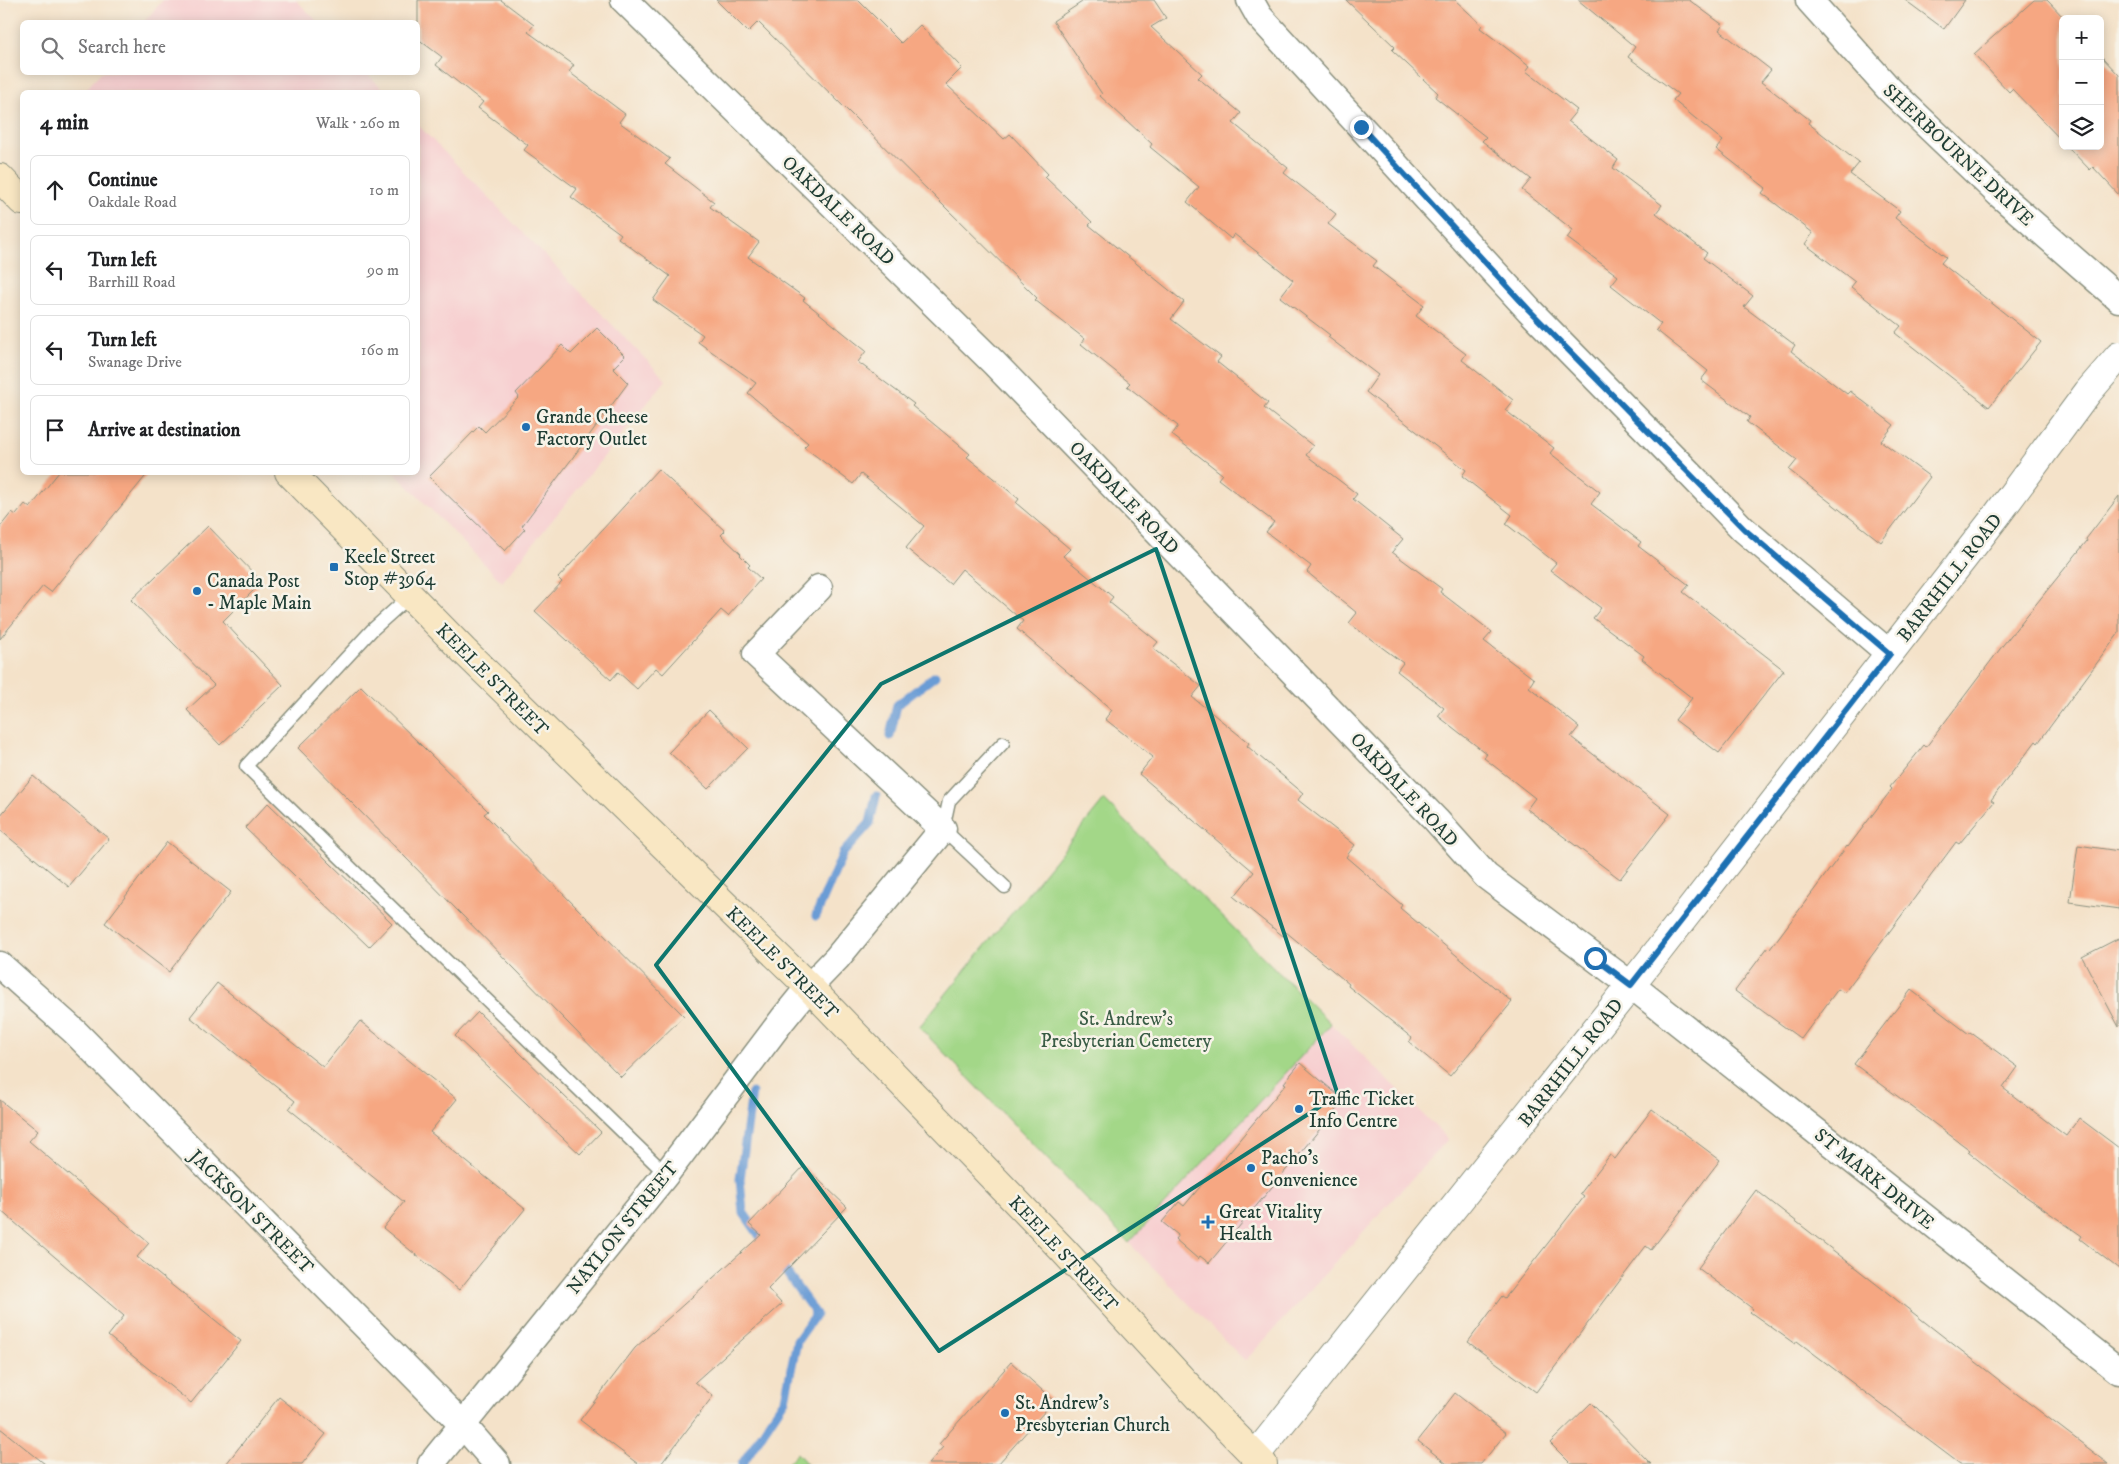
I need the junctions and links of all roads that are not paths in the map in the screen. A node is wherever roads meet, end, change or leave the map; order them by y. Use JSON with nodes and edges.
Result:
{"nodes":[{"id":1,"x":624,"y":0,"type":"edge"},
{"id":2,"x":1250,"y":0,"type":"edge"},
{"id":3,"x":1808,"y":0,"type":"edge"},
{"id":4,"x":0,"y":178,"type":"edge"},
{"id":5,"x":20,"y":199,"type":"edge"},
{"id":6,"x":2119,"y":299,"type":"edge"},
{"id":7,"x":2119,"y":356,"type":"edge"},
{"id":8,"x":292,"y":475,"type":"edge"},
{"id":9,"x":818,"y":588,"type":"dead end"},
{"id":10,"x":411,"y":595,"type":"junction"},
{"id":11,"x":1890,"y":654,"type":"junction"},
{"id":12,"x":1003,"y":743,"type":"dead end"},
{"id":13,"x":942,"y":829,"type":"junction"},
{"id":14,"x":1005,"y":887,"type":"dead end"},
{"id":15,"x":0,"y":965,"type":"edge"},
{"id":16,"x":1631,"y":985,"type":"junction"},
{"id":17,"x":809,"y":987,"type":"junction"},
{"id":18,"x":666,"y":1174,"type":"junction"},
{"id":19,"x":2119,"y":1371,"type":"edge"},
{"id":20,"x":463,"y":1425,"type":"junction"},
{"id":21,"x":1259,"y":1460,"type":"edge"},
{"id":22,"x":431,"y":1464,"type":"edge"},
{"id":23,"x":497,"y":1464,"type":"edge"}],
"edges":[{"from":1,"to":16,"type":"street","name":"OAKDALE ROAD"},
{"from":2,"to":11,"type":"street"},
{"from":3,"to":6,"type":"street","name":"SHERBOURNE DRIVE"},
{"from":4,"to":5,"type":"main road"},
{"from":7,"to":11,"type":"street","name":"BARRHILL ROAD"},
{"from":8,"to":10,"type":"main road","name":"KEELE STREET"},
{"from":9,"to":13,"type":"street"},
{"from":10,"to":17,"type":"main road","name":"KEELE STREET"},
{"from":10,"to":18,"type":"lane"},
{"from":11,"to":16,"type":"street","name":"BARRHILL ROAD"},
{"from":12,"to":13,"type":"lane"},
{"from":13,"to":14,"type":"lane"},
{"from":13,"to":17,"type":"street","name":"NAYLON STREET"},
{"from":15,"to":20,"type":"street","name":"JACKSON STREET"},
{"from":16,"to":19,"type":"street","name":"ST MARK DRIVE"},
{"from":16,"to":21,"type":"street","name":"BARRHILL ROAD"},
{"from":17,"to":18,"type":"street","name":"NAYLON STREET"},
{"from":17,"to":21,"type":"main road","name":"KEELE STREET"},
{"from":18,"to":20,"type":"street","name":"NAYLON STREET"},
{"from":20,"to":22,"type":"street","name":"NAYLON STREET"},
{"from":20,"to":23,"type":"street","name":"JACKSON STREET"}]}
